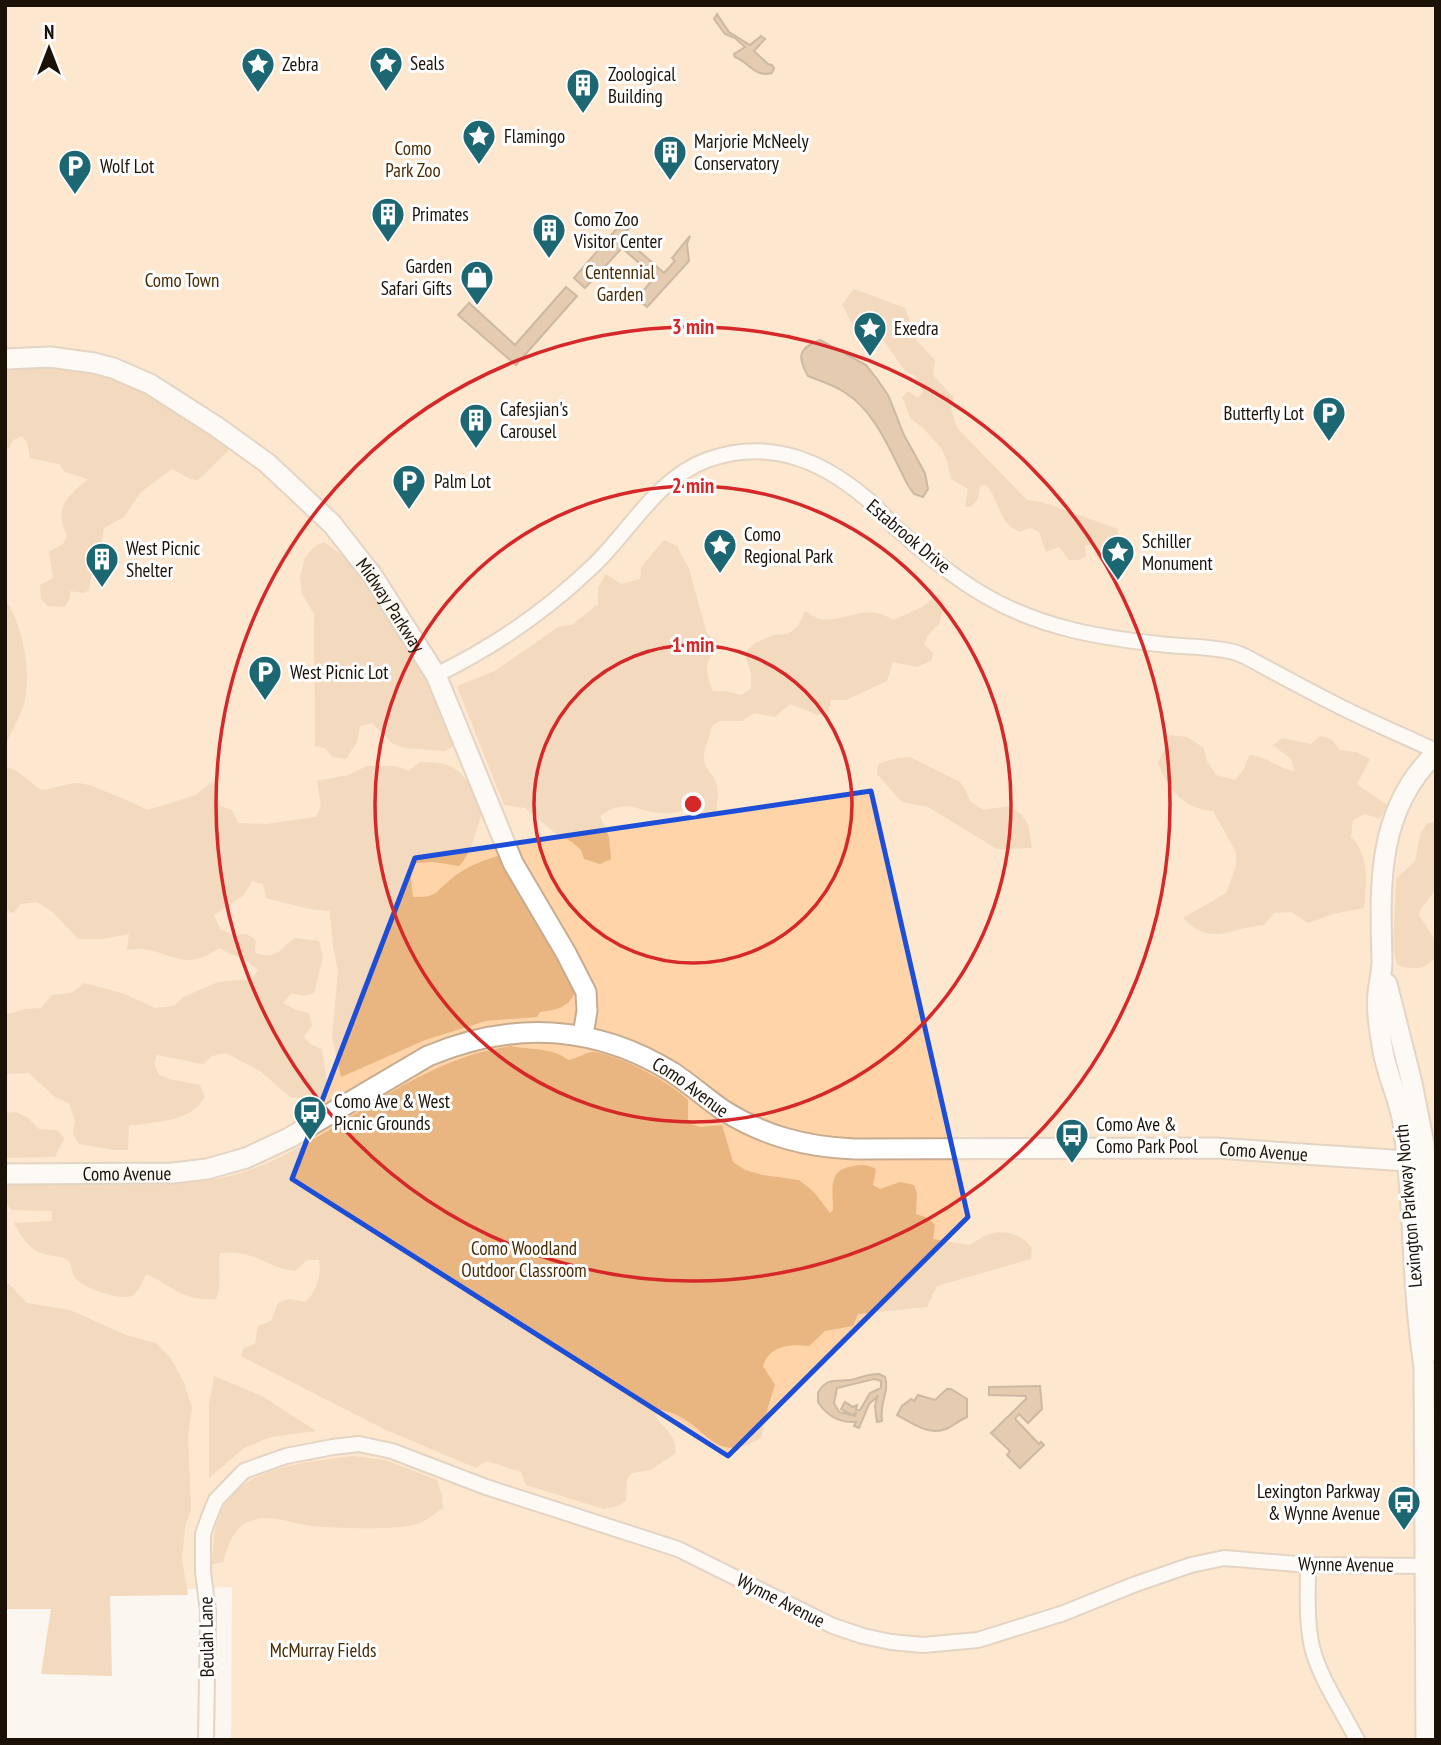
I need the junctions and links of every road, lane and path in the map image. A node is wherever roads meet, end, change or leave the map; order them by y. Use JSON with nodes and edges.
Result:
{"nodes":[{"id":1,"x":5,"y":359,"type":"edge"},
{"id":2,"x":436,"y":675,"type":"junction"},
{"id":3,"x":1436,"y":752,"type":"edge"},
{"id":4,"x":583,"y":1035,"type":"junction"},
{"id":5,"x":1422,"y":1162,"type":"edge"},
{"id":6,"x":5,"y":1174,"type":"edge"},
{"id":7,"x":203,"y":1534,"type":"joint"},
{"id":8,"x":1308,"y":1565,"type":"junction"},
{"id":9,"x":1430,"y":1566,"type":"edge"},
{"id":10,"x":206,"y":1740,"type":"edge"},
{"id":11,"x":1357,"y":1740,"type":"edge"},
{"id":12,"x":1426,"y":1740,"type":"edge"}],
"edges":[{"from":1,"to":2,"type":"main road","name":"Midway Parkway"},
{"from":2,"to":3,"type":"street","name":"Estabrook Drive"},
{"from":2,"to":4,"type":"main road","name":"Midway Parkway"},
{"from":3,"to":5,"type":"main road","name":"Lexington Parkway North"},
{"from":4,"to":5,"type":"main road","name":"Como Avenue"},
{"from":4,"to":6,"type":"main road","name":"Como Avenue"},
{"from":5,"to":9,"type":"main road","name":"Lexington Parkway North"},
{"from":7,"to":8,"type":"street","name":"Wynne Avenue"},
{"from":7,"to":10,"type":"street","name":"Beulah Lane"},
{"from":8,"to":9,"type":"street","name":"Wynne Avenue"},
{"from":8,"to":11,"type":"street"},
{"from":9,"to":12,"type":"main road","name":"Lexington Parkway North"}]}
